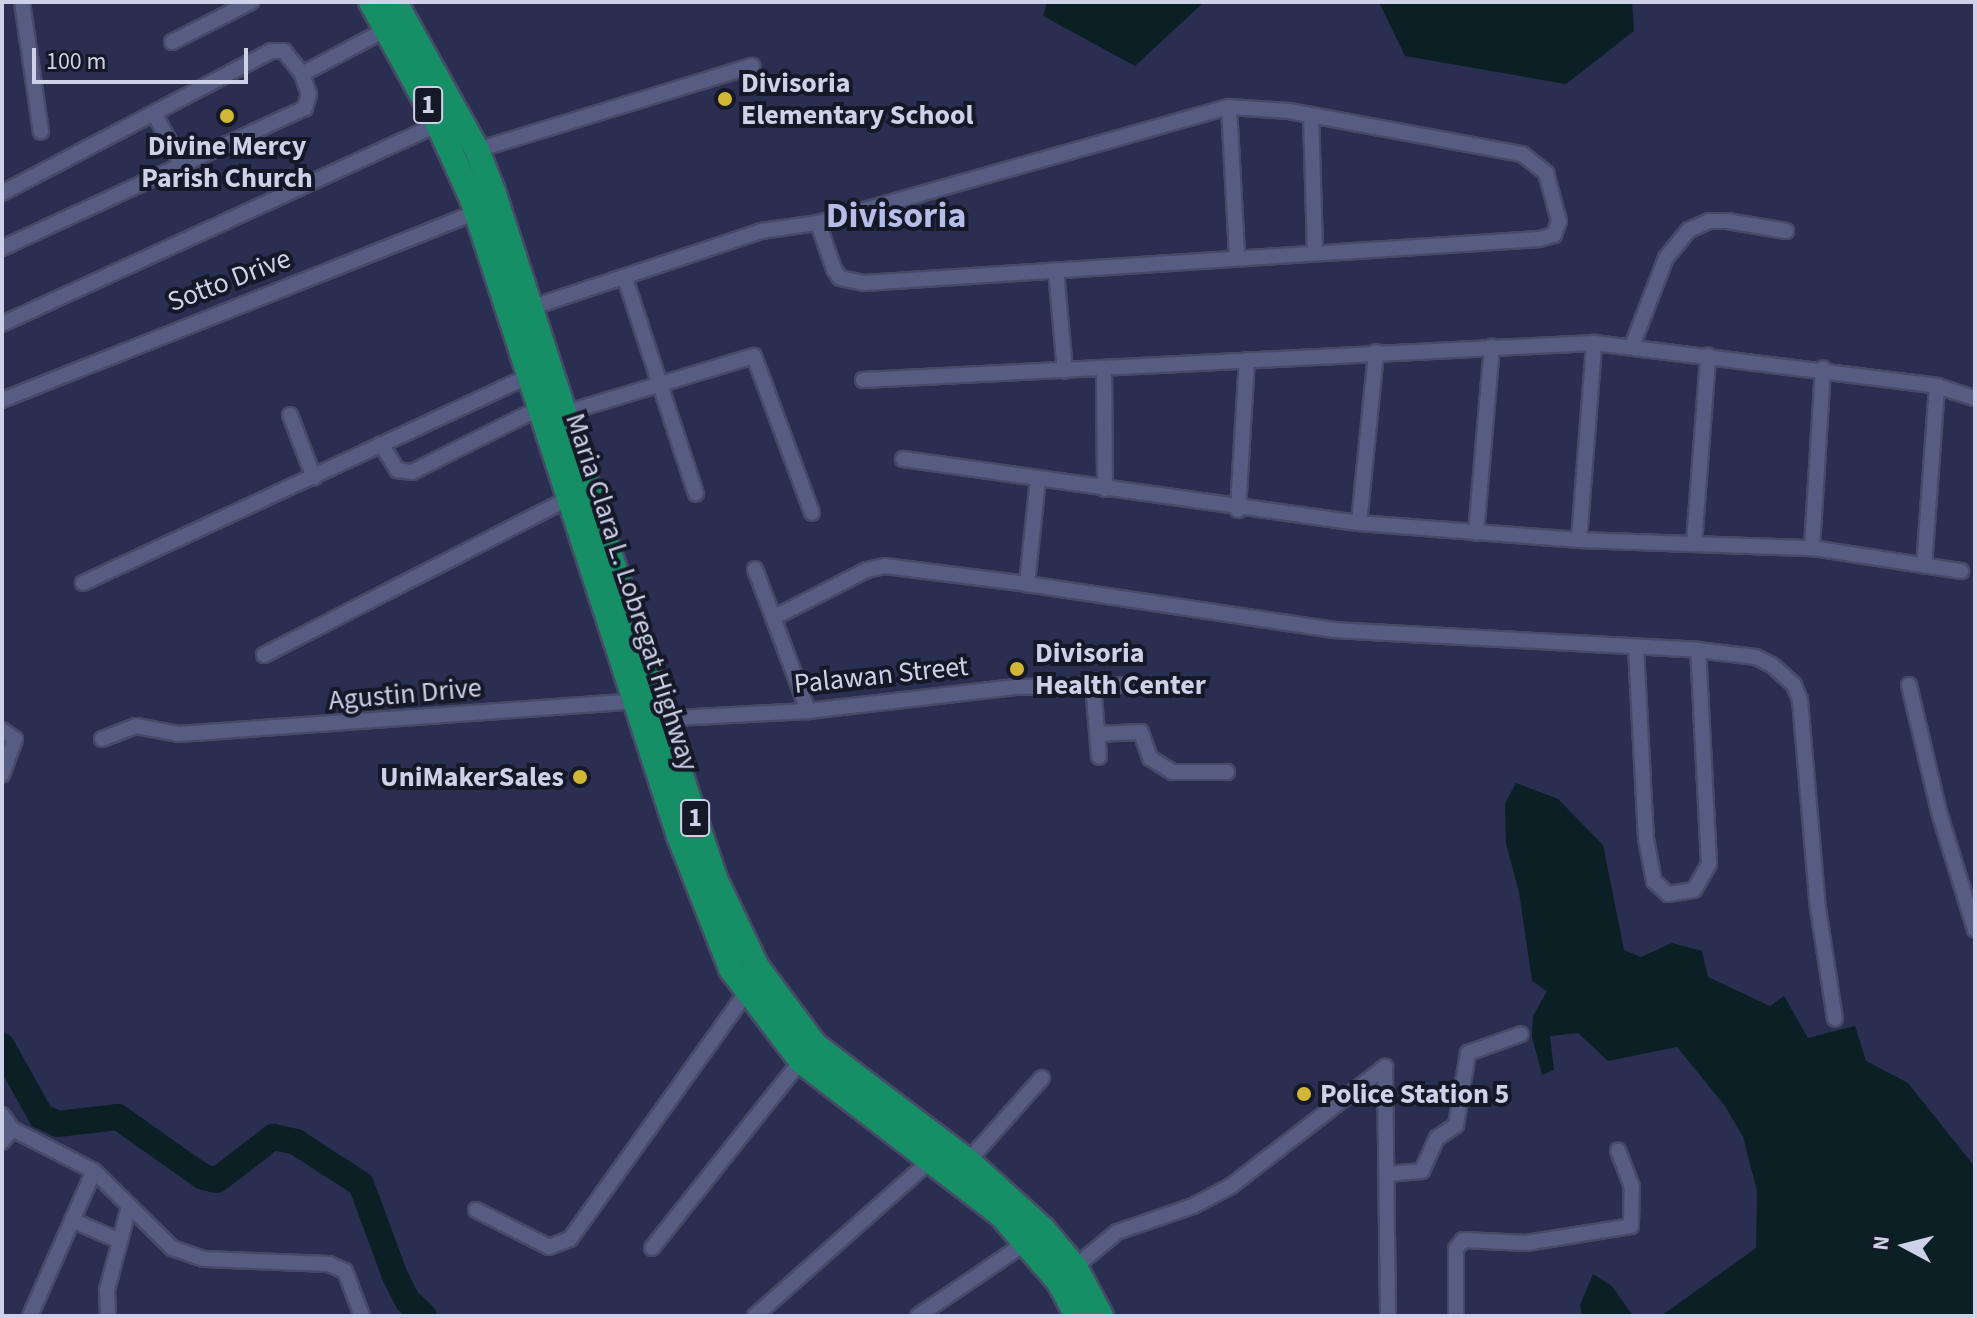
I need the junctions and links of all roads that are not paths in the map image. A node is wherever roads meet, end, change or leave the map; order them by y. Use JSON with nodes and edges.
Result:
{"nodes":[{"id":1,"x":22,"y":2,"type":"edge"},
{"id":2,"x":251,"y":2,"type":"edge"},
{"id":3,"x":371,"y":2,"type":"edge"},
{"id":4,"x":398,"y":11,"type":"edge"},
{"id":5,"x":172,"y":42,"type":"dead end"},
{"id":6,"x":752,"y":66,"type":"dead end"},
{"id":7,"x":302,"y":74,"type":"junction"},
{"id":8,"x":1229,"y":107,"type":"junction"},
{"id":9,"x":155,"y":115,"type":"junction"},
{"id":10,"x":1311,"y":115,"type":"junction"},
{"id":11,"x":438,"y":124,"type":"junction"},
{"id":12,"x":41,"y":132,"type":"dead end"},
{"id":13,"x":477,"y":150,"type":"junction"},
{"id":14,"x":182,"y":165,"type":"junction"},
{"id":15,"x":2,"y":193,"type":"edge"},
{"id":16,"x":486,"y":208,"type":"junction"},
{"id":17,"x":818,"y":223,"type":"junction"},
{"id":18,"x":1786,"y":231,"type":"dead end"},
{"id":19,"x":2,"y":248,"type":"edge"},
{"id":20,"x":1315,"y":253,"type":"junction"},
{"id":21,"x":1237,"y":257,"type":"junction"},
{"id":22,"x":1056,"y":270,"type":"junction"},
{"id":23,"x":625,"y":278,"type":"junction"},
{"id":24,"x":521,"y":310,"type":"junction"},
{"id":25,"x":2,"y":324,"type":"edge"},
{"id":26,"x":1594,"y":343,"type":"junction"},
{"id":27,"x":1632,"y":346,"type":"junction"},
{"id":28,"x":1492,"y":347,"type":"junction"},
{"id":29,"x":1376,"y":352,"type":"junction"},
{"id":30,"x":1708,"y":356,"type":"junction"},
{"id":31,"x":1247,"y":360,"type":"junction"},
{"id":32,"x":1823,"y":368,"type":"junction"},
{"id":33,"x":1104,"y":369,"type":"junction"},
{"id":34,"x":1065,"y":371,"type":"junction"},
{"id":35,"x":532,"y":375,"type":"junction"},
{"id":36,"x":863,"y":380,"type":"dead end"},
{"id":37,"x":660,"y":384,"type":"junction"},
{"id":38,"x":1937,"y":386,"type":"junction"},
{"id":39,"x":1975,"y":398,"type":"edge"},
{"id":40,"x":2,"y":400,"type":"edge"},
{"id":41,"x":554,"y":410,"type":"junction"},
{"id":42,"x":290,"y":415,"type":"dead end"},
{"id":43,"x":381,"y":444,"type":"junction"},
{"id":44,"x":903,"y":459,"type":"dead end"},
{"id":45,"x":314,"y":478,"type":"junction"},
{"id":46,"x":1038,"y":479,"type":"junction"},
{"id":47,"x":1105,"y":489,"type":"junction"},
{"id":48,"x":696,"y":494,"type":"dead end"},
{"id":49,"x":569,"y":498,"type":"junction"},
{"id":50,"x":1238,"y":510,"type":"junction"},
{"id":51,"x":812,"y":513,"type":"dead end"},
{"id":52,"x":1359,"y":523,"type":"junction"},
{"id":53,"x":1476,"y":533,"type":"junction"},
{"id":54,"x":1579,"y":540,"type":"junction"},
{"id":55,"x":1694,"y":544,"type":"junction"},
{"id":56,"x":1812,"y":548,"type":"junction"},
{"id":57,"x":1924,"y":566,"type":"junction"},
{"id":58,"x":755,"y":569,"type":"dead end"},
{"id":59,"x":1961,"y":571,"type":"dead end"},
{"id":60,"x":83,"y":583,"type":"dead end"},
{"id":61,"x":1027,"y":584,"type":"junction"},
{"id":62,"x":773,"y":618,"type":"junction"},
{"id":63,"x":1636,"y":648,"type":"junction"},
{"id":64,"x":1698,"y":650,"type":"junction"},
{"id":65,"x":264,"y":655,"type":"dead end"},
{"id":66,"x":1093,"y":685,"type":"junction"},
{"id":67,"x":1126,"y":685,"type":"dead end"},
{"id":68,"x":1909,"y":685,"type":"dead end"},
{"id":69,"x":808,"y":711,"type":"junction"},
{"id":70,"x":647,"y":713,"type":"junction"},
{"id":71,"x":2,"y":730,"type":"edge"},
{"id":72,"x":1097,"y":734,"type":"junction"},
{"id":73,"x":102,"y":739,"type":"dead end"},
{"id":74,"x":1099,"y":757,"type":"dead end"},
{"id":75,"x":1227,"y":772,"type":"dead end"},
{"id":76,"x":2,"y":775,"type":"edge"},
{"id":77,"x":1975,"y":871,"type":"edge"},
{"id":78,"x":1959,"y":876,"type":"junction"},
{"id":79,"x":1975,"y":930,"type":"edge"},
{"id":80,"x":746,"y":993,"type":"junction"},
{"id":81,"x":1835,"y":1019,"type":"dead end"},
{"id":82,"x":1521,"y":1034,"type":"dead end"},
{"id":83,"x":801,"y":1061,"type":"junction"},
{"id":84,"x":1042,"y":1078,"type":"dead end"},
{"id":85,"x":2,"y":1115,"type":"edge"},
{"id":86,"x":12,"y":1129,"type":"junction"},
{"id":87,"x":2,"y":1142,"type":"edge"},
{"id":88,"x":1618,"y":1151,"type":"dead end"},
{"id":89,"x":932,"y":1159,"type":"junction"},
{"id":90,"x":968,"y":1161,"type":"junction"},
{"id":91,"x":94,"y":1171,"type":"junction"},
{"id":92,"x":1387,"y":1174,"type":"junction"},
{"id":93,"x":129,"y":1207,"type":"junction"},
{"id":94,"x":476,"y":1210,"type":"dead end"},
{"id":95,"x":72,"y":1220,"type":"junction"},
{"id":96,"x":1035,"y":1235,"type":"junction"},
{"id":97,"x":120,"y":1241,"type":"junction"},
{"id":98,"x":652,"y":1248,"type":"dead end"},
{"id":99,"x":1067,"y":1274,"type":"junction"},
{"id":100,"x":30,"y":1316,"type":"edge"},
{"id":101,"x":108,"y":1316,"type":"edge"},
{"id":102,"x":362,"y":1316,"type":"edge"},
{"id":103,"x":755,"y":1316,"type":"edge"},
{"id":104,"x":918,"y":1316,"type":"edge"},
{"id":105,"x":1077,"y":1316,"type":"edge"},
{"id":106,"x":1101,"y":1316,"type":"edge"},
{"id":107,"x":1388,"y":1316,"type":"edge"},
{"id":108,"x":1456,"y":1316,"type":"edge"}],
"edges":[{"from":1,"to":12,"type":"street"},
{"from":2,"to":5,"type":"street"},
{"from":3,"to":4,"type":"highway","name":"Maria Clara L. Lobregat Highway","number":"1"},
{"from":4,"to":7,"type":"street"},
{"from":4,"to":11,"type":"highway","name":"Maria Clara L. Lobregat Highway","number":"1"},
{"from":4,"to":13,"type":"highway","name":"Maria Clara L. Lobregat Highway","number":"1"},
{"from":6,"to":13,"type":"street"},
{"from":7,"to":9,"type":"street"},
{"from":7,"to":14,"type":"street"},
{"from":8,"to":10,"type":"street"},
{"from":8,"to":17,"type":"street"},
{"from":8,"to":21,"type":"street"},
{"from":9,"to":14,"type":"street"},
{"from":9,"to":15,"type":"street"},
{"from":10,"to":20,"type":"street"},
{"from":10,"to":20,"type":"street"},
{"from":11,"to":16,"type":"highway","name":"Maria Clara L. Lobregat Highway","number":"1"},
{"from":11,"to":25,"type":"street"},
{"from":13,"to":16,"type":"highway","name":"Maria Clara L. Lobregat Highway","number":"1"},
{"from":14,"to":19,"type":"street"},
{"from":16,"to":24,"type":"highway","name":"Maria Clara L. Lobregat Highway","number":"1"},
{"from":16,"to":40,"type":"street","name":"Sotto Drive"},
{"from":17,"to":22,"type":"street"},
{"from":17,"to":23,"type":"street"},
{"from":18,"to":27,"type":"street"},
{"from":20,"to":21,"type":"street"},
{"from":21,"to":22,"type":"street"},
{"from":22,"to":34,"type":"street"},
{"from":23,"to":24,"type":"street"},
{"from":23,"to":37,"type":"street"},
{"from":24,"to":35,"type":"highway","name":"Maria Clara L. Lobregat Highway","number":"1"},
{"from":24,"to":41,"type":"highway","name":"Maria Clara L. Lobregat Highway","number":"1"},
{"from":26,"to":27,"type":"street"},
{"from":26,"to":28,"type":"street"},
{"from":26,"to":54,"type":"street"},
{"from":27,"to":30,"type":"street"},
{"from":28,"to":29,"type":"street"},
{"from":28,"to":53,"type":"street"},
{"from":29,"to":31,"type":"street"},
{"from":29,"to":52,"type":"street"},
{"from":30,"to":32,"type":"street"},
{"from":30,"to":55,"type":"street"},
{"from":31,"to":33,"type":"street"},
{"from":31,"to":50,"type":"street"},
{"from":32,"to":38,"type":"street"},
{"from":32,"to":56,"type":"street"},
{"from":33,"to":34,"type":"street"},
{"from":33,"to":47,"type":"street"},
{"from":34,"to":36,"type":"street"},
{"from":35,"to":41,"type":"highway","name":"Maria Clara L. Lobregat Highway","number":"1"},
{"from":35,"to":43,"type":"street"},
{"from":37,"to":41,"type":"street"},
{"from":37,"to":48,"type":"street"},
{"from":37,"to":51,"type":"street"},
{"from":38,"to":39,"type":"street"},
{"from":38,"to":57,"type":"street"},
{"from":41,"to":43,"type":"street"},
{"from":41,"to":49,"type":"highway","name":"Maria Clara L. Lobregat Highway","number":"1"},
{"from":41,"to":70,"type":"highway","name":"Maria Clara L. Lobregat Highway","number":"1"},
{"from":42,"to":45,"type":"street"},
{"from":43,"to":45,"type":"street"},
{"from":44,"to":46,"type":"street"},
{"from":45,"to":60,"type":"street"},
{"from":46,"to":47,"type":"street"},
{"from":46,"to":61,"type":"street"},
{"from":47,"to":50,"type":"street"},
{"from":49,"to":65,"type":"street"},
{"from":49,"to":70,"type":"highway","name":"Maria Clara L. Lobregat Highway","number":"1"},
{"from":50,"to":52,"type":"street"},
{"from":52,"to":53,"type":"street"},
{"from":53,"to":54,"type":"street"},
{"from":54,"to":55,"type":"street"},
{"from":55,"to":56,"type":"street"},
{"from":56,"to":57,"type":"street"},
{"from":57,"to":59,"type":"street"},
{"from":58,"to":62,"type":"street"},
{"from":61,"to":62,"type":"street"},
{"from":61,"to":63,"type":"street"},
{"from":62,"to":69,"type":"street"},
{"from":63,"to":64,"type":"street"},
{"from":63,"to":64,"type":"street"},
{"from":64,"to":81,"type":"street"},
{"from":66,"to":67,"type":"street","name":"Palawan Street"},
{"from":66,"to":69,"type":"street","name":"Palawan Street"},
{"from":66,"to":72,"type":"street"},
{"from":68,"to":78,"type":"street"},
{"from":69,"to":70,"type":"street","name":"Palawan Street"},
{"from":70,"to":73,"type":"street","name":"Agustin Drive"},
{"from":70,"to":80,"type":"highway","name":"Maria Clara L. Lobregat Highway","number":"1"},
{"from":70,"to":90,"type":"highway","name":"Maria Clara L. Lobregat Highway","number":"1"},
{"from":71,"to":76,"type":"street"},
{"from":72,"to":74,"type":"street"},
{"from":72,"to":75,"type":"street"},
{"from":77,"to":78,"type":"street"},
{"from":78,"to":79,"type":"street"},
{"from":80,"to":83,"type":"highway","name":"Maria Clara L. Lobregat Highway","number":"1"},
{"from":80,"to":94,"type":"street"},
{"from":82,"to":92,"type":"street"},
{"from":83,"to":89,"type":"highway","name":"Maria Clara L. Lobregat Highway","number":"1"},
{"from":83,"to":98,"type":"street"},
{"from":84,"to":90,"type":"street"},
{"from":85,"to":86,"type":"street"},
{"from":86,"to":87,"type":"street"},
{"from":86,"to":91,"type":"street"},
{"from":88,"to":108,"type":"street"},
{"from":89,"to":96,"type":"highway","name":"Maria Clara L. Lobregat Highway","number":"1"},
{"from":89,"to":103,"type":"street"},
{"from":90,"to":96,"type":"highway","name":"Maria Clara L. Lobregat Highway","number":"1"},
{"from":91,"to":93,"type":"street"},
{"from":91,"to":95,"type":"street"},
{"from":92,"to":99,"type":"street"},
{"from":92,"to":107,"type":"street"},
{"from":93,"to":97,"type":"street"},
{"from":93,"to":102,"type":"street"},
{"from":95,"to":97,"type":"street"},
{"from":95,"to":100,"type":"street"},
{"from":96,"to":99,"type":"highway","name":"Maria Clara L. Lobregat Highway","number":"1"},
{"from":96,"to":104,"type":"street"},
{"from":97,"to":101,"type":"street"},
{"from":99,"to":105,"type":"highway","name":"Maria Clara L. Lobregat Highway","number":"1"},
{"from":99,"to":106,"type":"highway","name":"Maria Clara L. Lobregat Highway","number":"1"}]}
